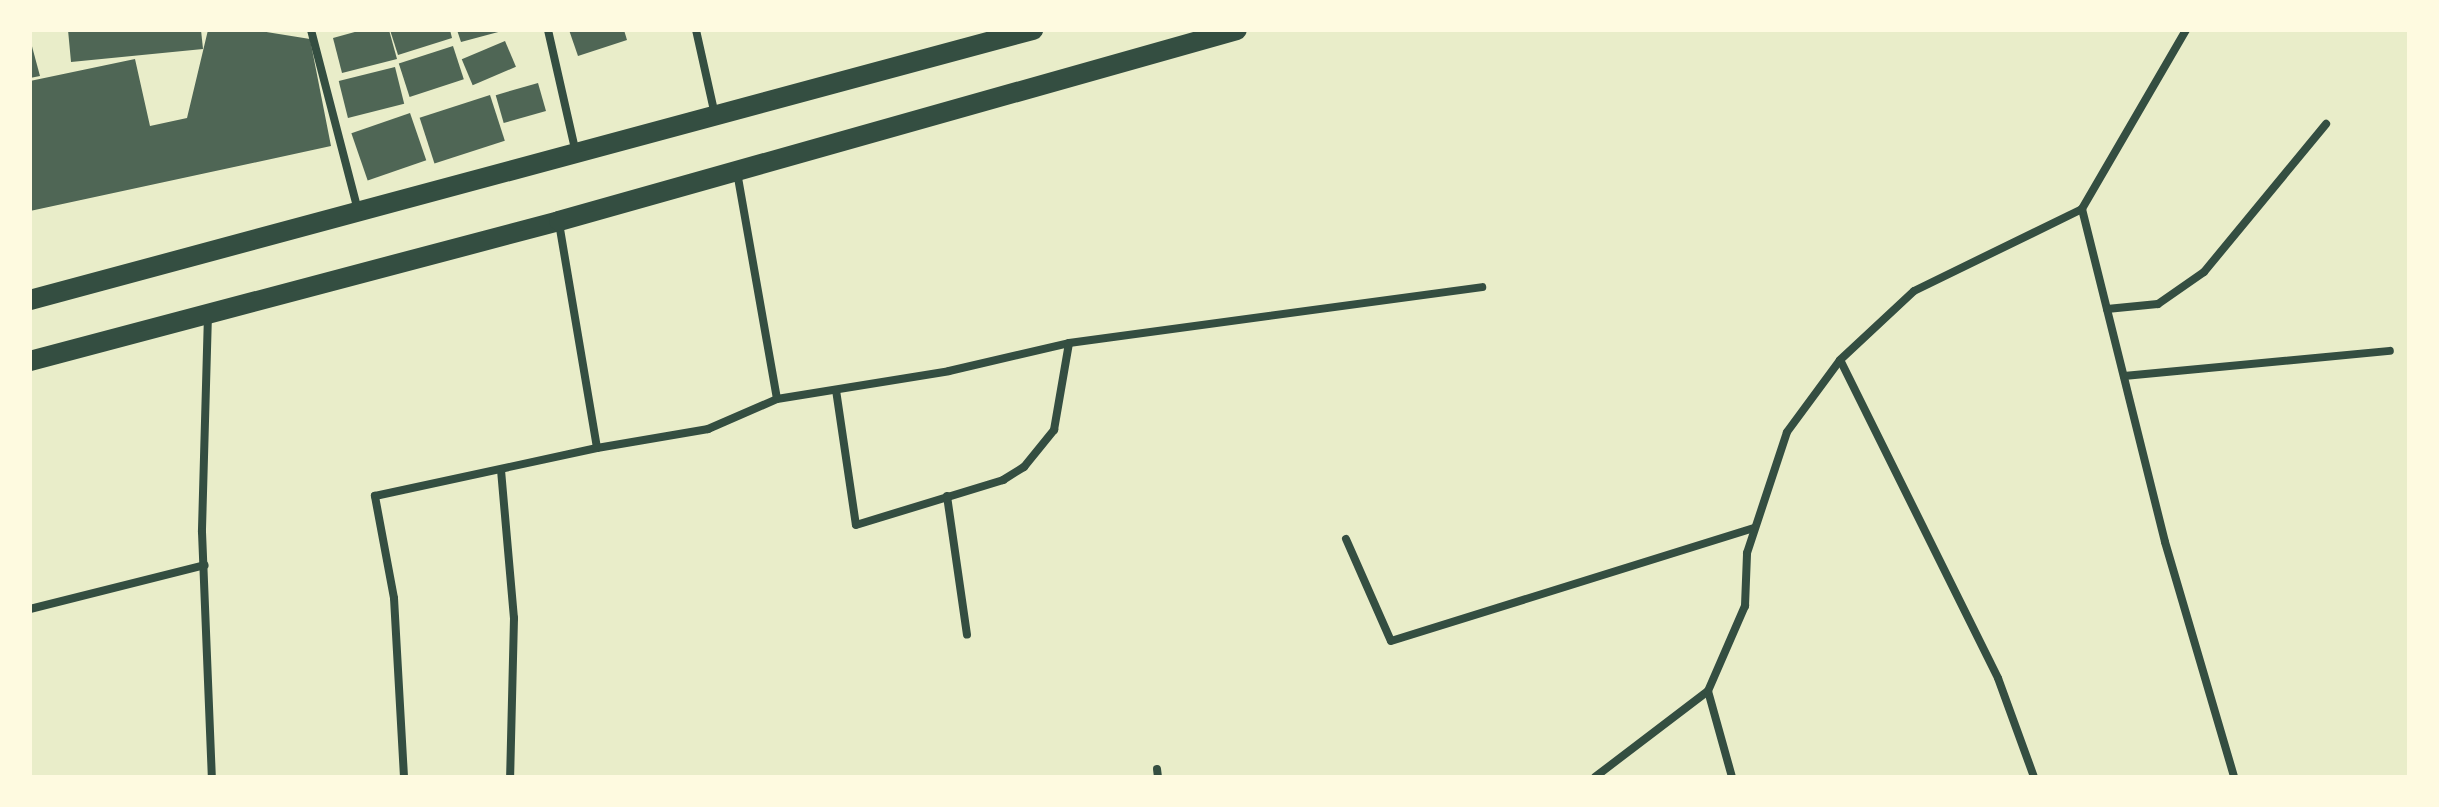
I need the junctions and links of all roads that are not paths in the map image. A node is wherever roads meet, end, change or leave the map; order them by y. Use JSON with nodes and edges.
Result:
{"nodes":[{"id":1,"x":311,"y":30,"type":"edge"},
{"id":2,"x":548,"y":30,"type":"edge"},
{"id":3,"x":696,"y":30,"type":"edge"},
{"id":4,"x":1033,"y":30,"type":"edge"},
{"id":5,"x":1237,"y":30,"type":"edge"},
{"id":6,"x":2186,"y":30,"type":"edge"},
{"id":7,"x":715,"y":116,"type":"junction"},
{"id":8,"x":2326,"y":124,"type":"dead end"},
{"id":9,"x":576,"y":153,"type":"junction"},
{"id":10,"x":737,"y":171,"type":"junction"},
{"id":11,"x":2082,"y":209,"type":"junction"},
{"id":12,"x":358,"y":212,"type":"junction"},
{"id":13,"x":559,"y":221,"type":"junction"},
{"id":14,"x":1482,"y":287,"type":"dead end"},
{"id":15,"x":30,"y":300,"type":"edge"},
{"id":16,"x":2107,"y":309,"type":"junction"},
{"id":17,"x":208,"y":314,"type":"junction"},
{"id":18,"x":1069,"y":343,"type":"junction"},
{"id":19,"x":2390,"y":351,"type":"dead end"},
{"id":20,"x":1840,"y":360,"type":"junction"},
{"id":21,"x":30,"y":361,"type":"edge"},
{"id":22,"x":2124,"y":376,"type":"junction"},
{"id":23,"x":836,"y":390,"type":"junction"},
{"id":24,"x":777,"y":399,"type":"junction"},
{"id":25,"x":597,"y":448,"type":"junction"},
{"id":26,"x":501,"y":470,"type":"junction"},
{"id":27,"x":947,"y":496,"type":"junction"},
{"id":28,"x":1754,"y":528,"type":"junction"},
{"id":29,"x":1346,"y":539,"type":"dead end"},
{"id":30,"x":205,"y":565,"type":"junction"},
{"id":31,"x":30,"y":609,"type":"edge"},
{"id":32,"x":967,"y":635,"type":"dead end"},
{"id":33,"x":1708,"y":691,"type":"junction"},
{"id":34,"x":212,"y":777,"type":"edge"},
{"id":35,"x":404,"y":777,"type":"edge"},
{"id":36,"x":510,"y":777,"type":"edge"},
{"id":37,"x":1595,"y":777,"type":"edge"},
{"id":38,"x":1732,"y":777,"type":"edge"},
{"id":39,"x":2034,"y":777,"type":"edge"},
{"id":40,"x":2234,"y":777,"type":"edge"}],
"edges":[{"from":1,"to":12,"type":"street"},
{"from":2,"to":9,"type":"street"},
{"from":3,"to":7,"type":"street"},
{"from":4,"to":7,"type":"main road"},
{"from":5,"to":10,"type":"main road"},
{"from":6,"to":11,"type":"street"},
{"from":7,"to":9,"type":"main road"},
{"from":8,"to":16,"type":"street"},
{"from":9,"to":12,"type":"main road"},
{"from":10,"to":13,"type":"main road"},
{"from":10,"to":24,"type":"street"},
{"from":11,"to":16,"type":"street"},
{"from":11,"to":20,"type":"street"},
{"from":12,"to":15,"type":"main road"},
{"from":13,"to":17,"type":"main road"},
{"from":13,"to":25,"type":"street"},
{"from":14,"to":18,"type":"street"},
{"from":16,"to":22,"type":"street"},
{"from":17,"to":21,"type":"main road"},
{"from":17,"to":30,"type":"street"},
{"from":18,"to":23,"type":"street"},
{"from":18,"to":27,"type":"street"},
{"from":19,"to":22,"type":"street"},
{"from":20,"to":28,"type":"street"},
{"from":20,"to":39,"type":"street"},
{"from":22,"to":40,"type":"street"},
{"from":23,"to":24,"type":"street"},
{"from":23,"to":27,"type":"street"},
{"from":24,"to":25,"type":"street"},
{"from":25,"to":26,"type":"street"},
{"from":26,"to":35,"type":"street"},
{"from":26,"to":36,"type":"street"},
{"from":27,"to":32,"type":"street"},
{"from":28,"to":29,"type":"street"},
{"from":28,"to":33,"type":"street"},
{"from":30,"to":31,"type":"street"},
{"from":30,"to":34,"type":"street"},
{"from":33,"to":37,"type":"street"},
{"from":33,"to":38,"type":"street"}]}
